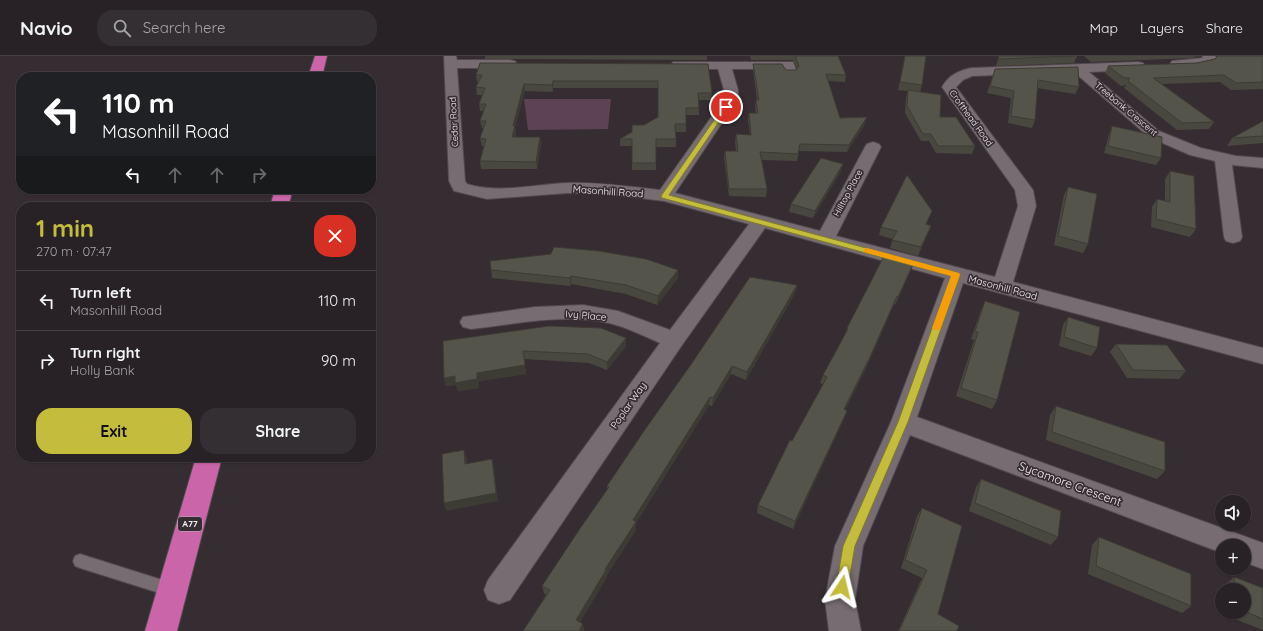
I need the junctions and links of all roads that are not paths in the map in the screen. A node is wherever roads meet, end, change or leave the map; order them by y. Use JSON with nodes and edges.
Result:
{"nodes":[{"id":1,"x":321,"y":56,"type":"edge"},
{"id":2,"x":1209,"y":56,"type":"edge"},
{"id":3,"x":450,"y":60,"type":"edge"},
{"id":4,"x":521,"y":64,"type":"edge"},
{"id":5,"x":662,"y":65,"type":"edge"},
{"id":6,"x":724,"y":65,"type":"junction"},
{"id":7,"x":1077,"y":68,"type":"junction"},
{"id":8,"x":316,"y":72,"type":"edge"},
{"id":9,"x":790,"y":72,"type":"edge"},
{"id":10,"x":873,"y":147,"type":"dead end"},
{"id":11,"x":1224,"y":158,"type":"junction"},
{"id":12,"x":1263,"y":163,"type":"edge"},
{"id":13,"x":460,"y":187,"type":"joint"},
{"id":14,"x":665,"y":196,"type":"junction"},
{"id":15,"x":760,"y":222,"type":"junction"},
{"id":16,"x":1233,"y":237,"type":"dead end"},
{"id":17,"x":824,"y":239,"type":"junction"},
{"id":18,"x":956,"y":275,"type":"junction"},
{"id":19,"x":1002,"y":286,"type":"junction"},
{"id":20,"x":471,"y":322,"type":"dead end"},
{"id":21,"x":674,"y":340,"type":"junction"},
{"id":22,"x":1263,"y":356,"type":"edge"},
{"id":23,"x":903,"y":422,"type":"junction"},
{"id":24,"x":208,"y":462,"type":"edge"},
{"id":25,"x":1218,"y":539,"type":"edge"},
{"id":26,"x":1251,"y":552,"type":"edge"},
{"id":27,"x":1263,"y":556,"type":"edge"},
{"id":28,"x":80,"y":561,"type":"dead end"},
{"id":29,"x":172,"y":590,"type":"junction"},
{"id":30,"x":499,"y":590,"type":"dead end"},
{"id":31,"x":161,"y":631,"type":"edge"},
{"id":32,"x":845,"y":631,"type":"edge"}],
"edges":[{"from":1,"to":8,"type":"highway"},
{"from":2,"to":7,"type":"street","name":"Crofthead Road"},
{"from":3,"to":4,"type":"street"},
{"from":3,"to":13,"type":"street","name":"Cedar Road"},
{"from":5,"to":6,"type":"street"},
{"from":6,"to":9,"type":"street"},
{"from":6,"to":14,"type":"street"},
{"from":7,"to":11,"type":"street","name":"Treebank Crescent"},
{"from":7,"to":19,"type":"street","name":"Crofthead Road"},
{"from":10,"to":17,"type":"street","name":"Hilltop Place"},
{"from":11,"to":12,"type":"street","name":"Treebank Crescent"},
{"from":11,"to":16,"type":"street"},
{"from":13,"to":14,"type":"street","name":"Masonhill Road"},
{"from":14,"to":15,"type":"street","name":"Masonhill Road"},
{"from":15,"to":17,"type":"street","name":"Masonhill Road"},
{"from":15,"to":21,"type":"street","name":"Poplar Way"},
{"from":17,"to":18,"type":"street","name":"Masonhill Road"},
{"from":18,"to":19,"type":"street","name":"Masonhill Road"},
{"from":18,"to":23,"type":"street"},
{"from":19,"to":22,"type":"street","name":"Masonhill Road"},
{"from":20,"to":21,"type":"street","name":"Ivy Place"},
{"from":21,"to":30,"type":"street","name":"Poplar Way"},
{"from":23,"to":25,"type":"street","name":"Sycamore Crescent"},
{"from":23,"to":32,"type":"street"},
{"from":24,"to":29,"type":"highway","number":"A77"},
{"from":26,"to":27,"type":"street"},
{"from":28,"to":29,"type":"lane"},
{"from":29,"to":31,"type":"highway","number":"A77"}]}
